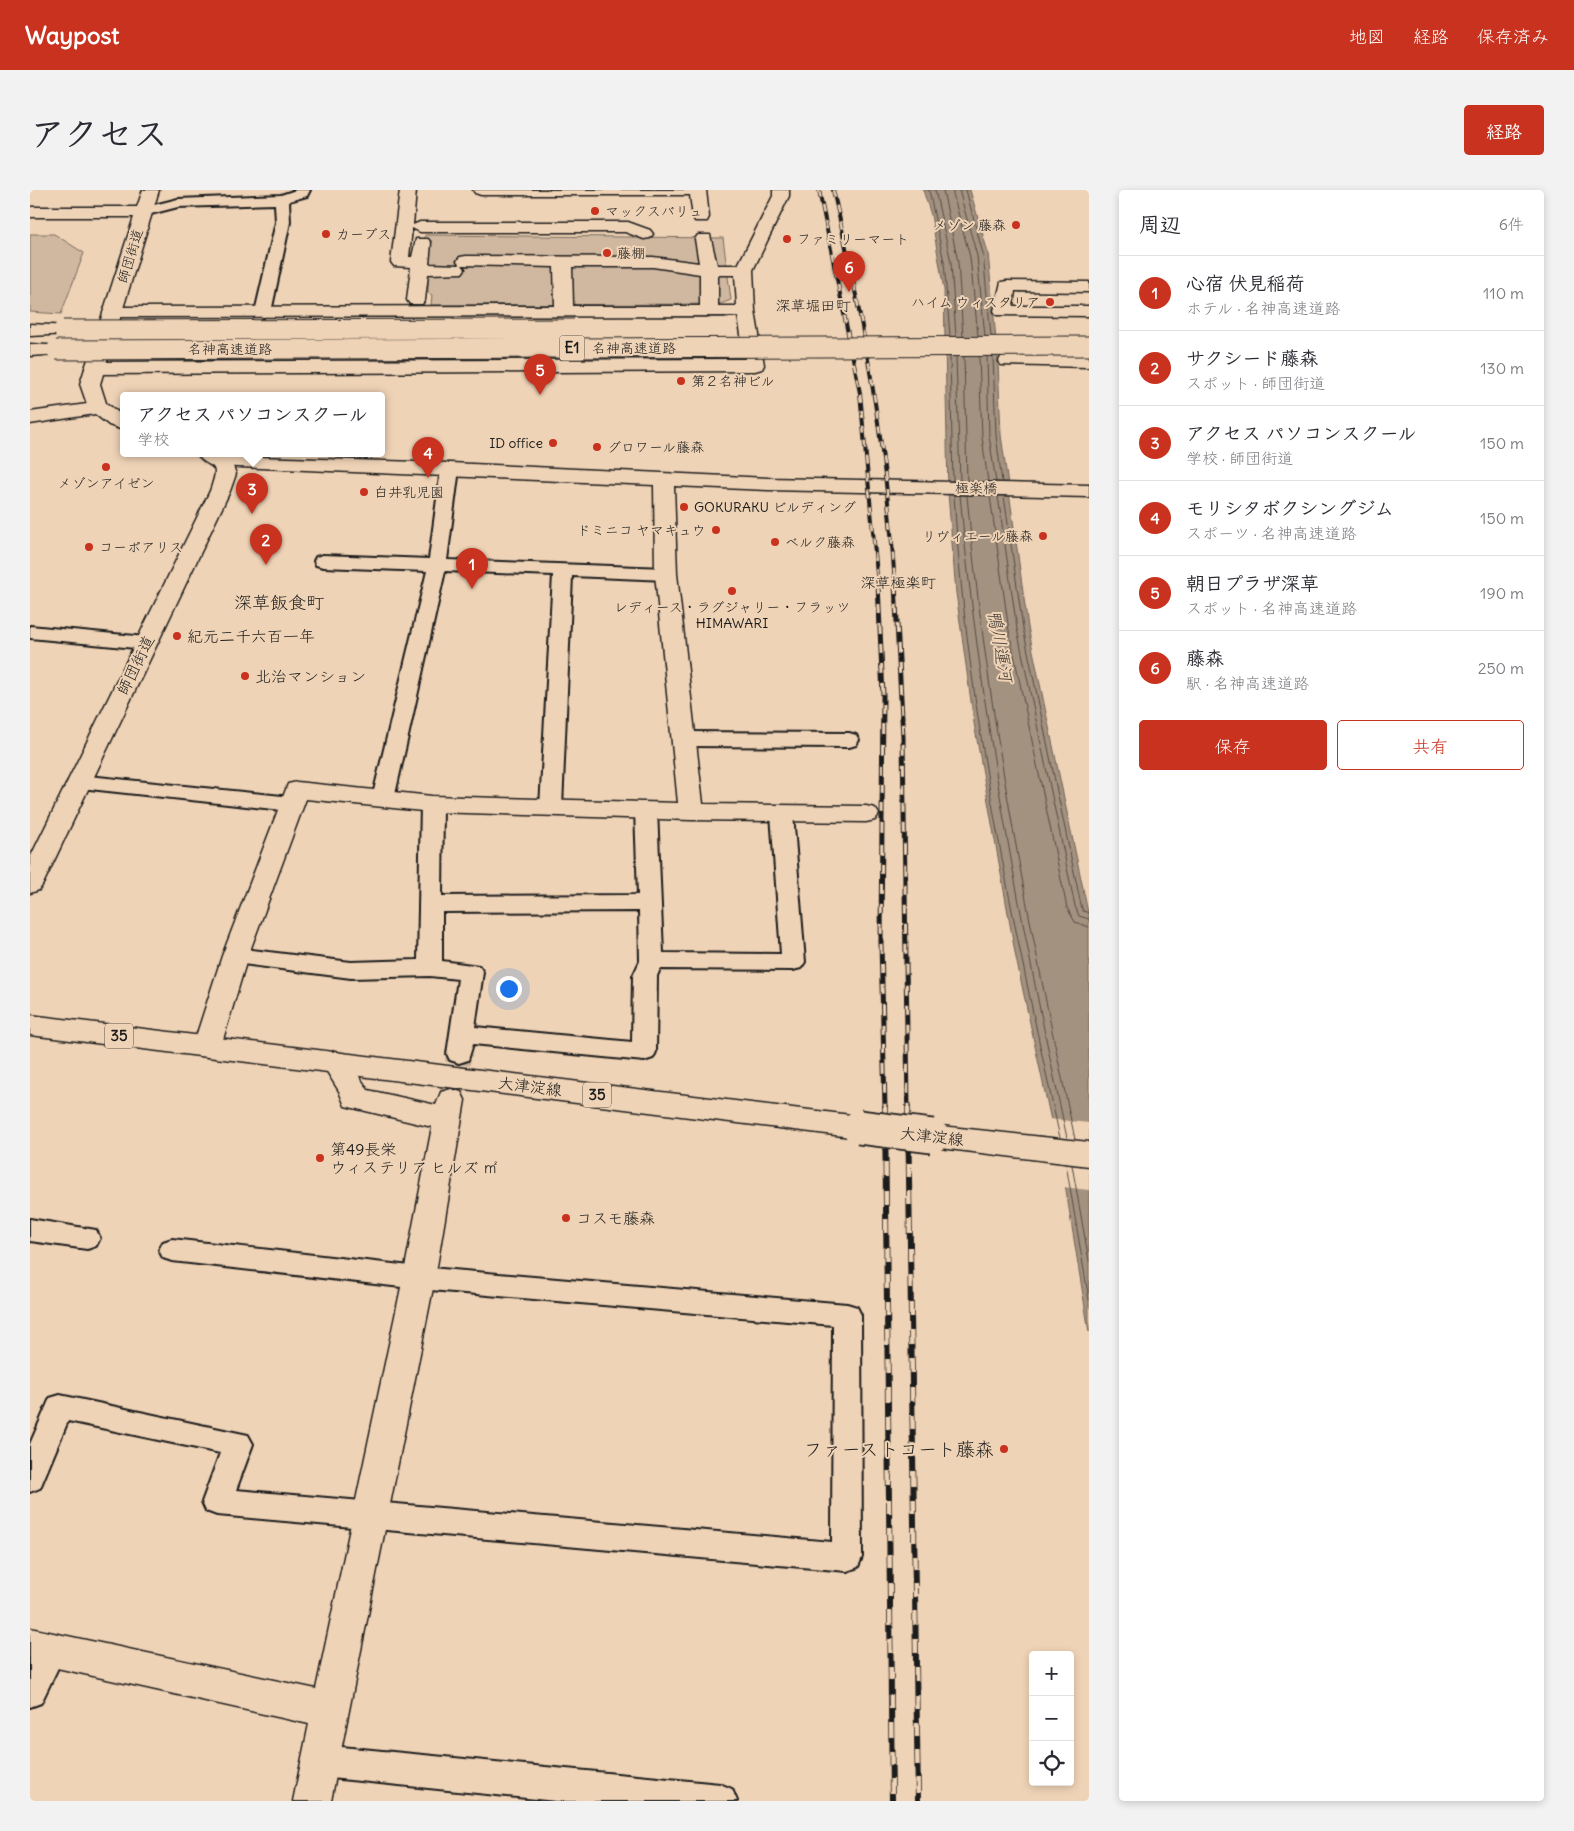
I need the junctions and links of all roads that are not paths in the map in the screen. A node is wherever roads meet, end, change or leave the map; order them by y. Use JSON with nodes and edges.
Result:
{"nodes":[{"id":1,"x":151,"y":190,"type":"edge"},
{"id":2,"x":303,"y":190,"type":"edge"},
{"id":3,"x":408,"y":190,"type":"edge"},
{"id":4,"x":481,"y":190,"type":"edge"},
{"id":5,"x":534,"y":190,"type":"edge"},
{"id":6,"x":598,"y":190,"type":"edge"},
{"id":7,"x":698,"y":190,"type":"edge"},
{"id":8,"x":781,"y":190,"type":"edge"},
{"id":9,"x":282,"y":200,"type":"junction"},
{"id":10,"x":30,"y":212,"type":"edge"},
{"id":11,"x":143,"y":212,"type":"junction"},
{"id":12,"x":701,"y":217,"type":"dead end"},
{"id":13,"x":561,"y":224,"type":"junction"},
{"id":14,"x":486,"y":227,"type":"junction"},
{"id":15,"x":644,"y":234,"type":"dead end"},
{"id":16,"x":704,"y":239,"type":"dead end"},
{"id":17,"x":672,"y":248,"type":"dead end"},
{"id":18,"x":563,"y":261,"type":"junction"},
{"id":19,"x":466,"y":263,"type":"junction"},
{"id":20,"x":418,"y":268,"type":"junction"},
{"id":21,"x":709,"y":270,"type":"junction"},
{"id":22,"x":735,"y":270,"type":"dead end"},
{"id":23,"x":1089,"y":287,"type":"edge"},
{"id":24,"x":416,"y":303,"type":"dead end"},
{"id":25,"x":564,"y":306,"type":"dead end"},
{"id":26,"x":709,"y":306,"type":"dead end"},
{"id":27,"x":746,"y":311,"type":"junction"},
{"id":28,"x":1089,"y":311,"type":"edge"},
{"id":29,"x":113,"y":312,"type":"junction"},
{"id":30,"x":263,"y":312,"type":"junction"},
{"id":31,"x":1001,"y":319,"type":"junction"},
{"id":32,"x":1089,"y":327,"type":"edge"},
{"id":33,"x":770,"y":328,"type":"dead end"},
{"id":34,"x":30,"y":330,"type":"edge"},
{"id":35,"x":1089,"y":346,"type":"edge"},
{"id":36,"x":30,"y":350,"type":"edge"},
{"id":37,"x":1008,"y":361,"type":"dead end"},
{"id":38,"x":1089,"y":361,"type":"edge"},
{"id":39,"x":94,"y":368,"type":"junction"},
{"id":40,"x":100,"y":408,"type":"junction"},
{"id":41,"x":30,"y":418,"type":"edge"},
{"id":42,"x":120,"y":422,"type":"edge"},
{"id":43,"x":214,"y":457,"type":"edge"},
{"id":44,"x":450,"y":469,"type":"junction"},
{"id":45,"x":664,"y":480,"type":"junction"},
{"id":46,"x":1089,"y":491,"type":"edge"},
{"id":47,"x":323,"y":561,"type":"dead end"},
{"id":48,"x":437,"y":567,"type":"junction"},
{"id":49,"x":564,"y":571,"type":"junction"},
{"id":50,"x":666,"y":574,"type":"junction"},
{"id":51,"x":30,"y":632,"type":"edge"},
{"id":52,"x":146,"y":643,"type":"junction"},
{"id":53,"x":683,"y":738,"type":"junction"},
{"id":54,"x":849,"y":740,"type":"dead end"},
{"id":55,"x":79,"y":782,"type":"junction"},
{"id":56,"x":383,"y":799,"type":"junction"},
{"id":57,"x":292,"y":804,"type":"junction"},
{"id":58,"x":432,"y":804,"type":"junction"},
{"id":59,"x":551,"y":807,"type":"junction"},
{"id":60,"x":646,"y":810,"type":"junction"},
{"id":61,"x":691,"y":812,"type":"junction"},
{"id":62,"x":782,"y":814,"type":"junction"},
{"id":63,"x":866,"y":814,"type":"dead end"},
{"id":64,"x":30,"y":884,"type":"edge"},
{"id":65,"x":650,"y":903,"type":"junction"},
{"id":66,"x":431,"y":904,"type":"junction"},
{"id":67,"x":235,"y":956,"type":"junction"},
{"id":68,"x":652,"y":961,"type":"junction"},
{"id":69,"x":430,"y":968,"type":"junction"},
{"id":70,"x":30,"y":1025,"type":"edge"},
{"id":71,"x":207,"y":1046,"type":"junction"},
{"id":72,"x":336,"y":1062,"type":"junction"},
{"id":73,"x":1089,"y":1154,"type":"edge"},
{"id":74,"x":30,"y":1230,"type":"edge"},
{"id":75,"x":87,"y":1238,"type":"dead end"},
{"id":76,"x":172,"y":1250,"type":"dead end"},
{"id":77,"x":419,"y":1278,"type":"junction"},
{"id":78,"x":30,"y":1479,"type":"edge"},
{"id":79,"x":370,"y":1514,"type":"junction"},
{"id":80,"x":40,"y":1648,"type":"edge"},
{"id":81,"x":30,"y":1692,"type":"edge"},
{"id":82,"x":330,"y":1710,"type":"junction"},
{"id":83,"x":321,"y":1762,"type":"junction"},
{"id":84,"x":312,"y":1801,"type":"edge"},
{"id":85,"x":720,"y":1801,"type":"edge"}],
"edges":[{"from":1,"to":11,"type":"main road","name":"師団街道"},
{"from":2,"to":9,"type":"lane"},
{"from":3,"to":20,"type":"main road"},
{"from":4,"to":5,"type":"main road"},
{"from":5,"to":6,"type":"main road"},
{"from":6,"to":7,"type":"main road"},
{"from":7,"to":12,"type":"main road"},
{"from":8,"to":27,"type":"main road"},
{"from":9,"to":11,"type":"lane"},
{"from":9,"to":30,"type":"lane"},
{"from":10,"to":11,"type":"main road"},
{"from":11,"to":29,"type":"main road","name":"師団街道"},
{"from":13,"to":14,"type":"main road"},
{"from":13,"to":15,"type":"main road"},
{"from":13,"to":21,"type":"main road"},
{"from":14,"to":19,"type":"main road"},
{"from":14,"to":20,"type":"main road"},
{"from":16,"to":21,"type":"main road"},
{"from":17,"to":21,"type":"main road"},
{"from":18,"to":19,"type":"main road"},
{"from":18,"to":21,"type":"main road"},
{"from":18,"to":25,"type":"main road"},
{"from":19,"to":20,"type":"main road"},
{"from":20,"to":24,"type":"main road"},
{"from":21,"to":22,"type":"main road"},
{"from":21,"to":26,"type":"main road"},
{"from":23,"to":31,"type":"main road"},
{"from":27,"to":30,"type":"main road"},
{"from":27,"to":39,"type":"main road"},
{"from":28,"to":31,"type":"main road"},
{"from":29,"to":30,"type":"main road"},
{"from":29,"to":39,"type":"main road","name":"師団街道"},
{"from":31,"to":32,"type":"main road"},
{"from":33,"to":34,"type":"main road","name":"名神高速道路","number":"E1","bridge":true},
{"from":35,"to":36,"type":"main road","name":"名神高速道路","number":"E1","bridge":true},
{"from":37,"to":38,"type":"main road"},
{"from":39,"to":40,"type":"main road","name":"師団街道"},
{"from":40,"to":41,"type":"main road"},
{"from":40,"to":42,"type":"main road"},
{"from":43,"to":44,"type":"main road","name":"極楽橋"},
{"from":43,"to":52,"type":"main road","name":"師団街道"},
{"from":44,"to":45,"type":"main road","name":"極楽橋"},
{"from":44,"to":48,"type":"lane"},
{"from":45,"to":46,"type":"main road","name":"極楽橋"},
{"from":45,"to":50,"type":"main road"},
{"from":47,"to":48,"type":"lane"},
{"from":48,"to":49,"type":"lane"},
{"from":48,"to":56,"type":"lane"},
{"from":49,"to":50,"type":"lane"},
{"from":49,"to":59,"type":"lane"},
{"from":50,"to":53,"type":"main road"},
{"from":51,"to":52,"type":"lane"},
{"from":52,"to":55,"type":"main road","name":"師団街道"},
{"from":53,"to":54,"type":"lane"},
{"from":53,"to":61,"type":"main road"},
{"from":55,"to":57,"type":"lane"},
{"from":55,"to":64,"type":"main road","name":"師団街道"},
{"from":56,"to":57,"type":"main road"},
{"from":56,"to":58,"type":"main road"},
{"from":57,"to":67,"type":"main road"},
{"from":58,"to":59,"type":"main road"},
{"from":58,"to":66,"type":"lane"},
{"from":59,"to":60,"type":"main road"},
{"from":60,"to":61,"type":"main road"},
{"from":60,"to":65,"type":"lane"},
{"from":61,"to":62,"type":"main road"},
{"from":62,"to":63,"type":"main road"},
{"from":62,"to":68,"type":"lane"},
{"from":65,"to":66,"type":"lane"},
{"from":65,"to":68,"type":"lane"},
{"from":66,"to":69,"type":"lane"},
{"from":67,"to":69,"type":"lane"},
{"from":67,"to":71,"type":"main road"},
{"from":68,"to":69,"type":"lane"},
{"from":70,"to":71,"type":"main road","name":"大津淀線","number":"35"},
{"from":71,"to":72,"type":"main road","name":"大津淀線","number":"35"},
{"from":72,"to":73,"type":"main road","name":"大津淀線","number":"35","bridge":true},
{"from":72,"to":77,"type":"main road"},
{"from":74,"to":75,"type":"lane"},
{"from":76,"to":77,"type":"lane"},
{"from":77,"to":79,"type":"main road"},
{"from":77,"to":79,"type":"lane"},
{"from":78,"to":79,"type":"lane"},
{"from":79,"to":82,"type":"main road"},
{"from":80,"to":81,"type":"lane"},
{"from":80,"to":82,"type":"main road"},
{"from":82,"to":83,"type":"main road"},
{"from":83,"to":84,"type":"main road"},
{"from":83,"to":85,"type":"lane"}]}
